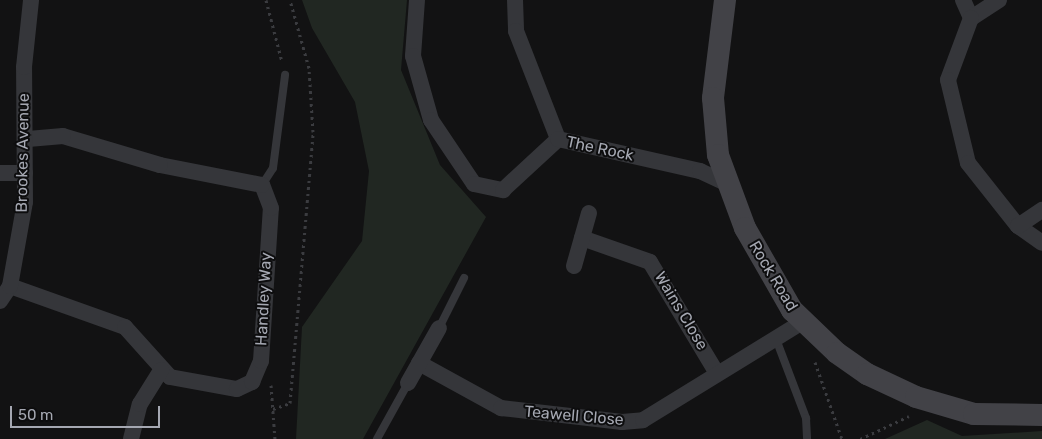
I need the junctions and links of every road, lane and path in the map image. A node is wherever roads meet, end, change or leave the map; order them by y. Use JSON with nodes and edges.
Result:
{"nodes":[{"id":1,"x":31,"y":0,"type":"edge"},
{"id":2,"x":266,"y":0,"type":"edge"},
{"id":3,"x":290,"y":0,"type":"edge"},
{"id":4,"x":417,"y":0,"type":"edge"},
{"id":5,"x":515,"y":0,"type":"edge"},
{"id":6,"x":725,"y":0,"type":"edge"},
{"id":7,"x":963,"y":0,"type":"edge"},
{"id":8,"x":999,"y":0,"type":"edge"},
{"id":9,"x":971,"y":18,"type":"junction"},
{"id":10,"x":285,"y":75,"type":"joint"},
{"id":11,"x":25,"y":139,"type":"junction"},
{"id":12,"x":558,"y":139,"type":"junction"},
{"id":13,"x":0,"y":173,"type":"edge"},
{"id":14,"x":25,"y":173,"type":"junction"},
{"id":15,"x":726,"y":183,"type":"junction"},
{"id":16,"x":262,"y":185,"type":"junction"},
{"id":17,"x":1042,"y":210,"type":"edge"},
{"id":18,"x":589,"y":213,"type":"dead end"},
{"id":19,"x":1018,"y":226,"type":"junction"},
{"id":20,"x":582,"y":238,"type":"junction"},
{"id":21,"x":1042,"y":242,"type":"edge"},
{"id":22,"x":574,"y":266,"type":"dead end"},
{"id":23,"x":464,"y":278,"type":"dead end"},
{"id":24,"x":10,"y":286,"type":"junction"},
{"id":25,"x":0,"y":301,"type":"edge"},
{"id":26,"x":802,"y":322,"type":"junction"},
{"id":27,"x":439,"y":328,"type":"joint"},
{"id":28,"x":776,"y":339,"type":"junction"},
{"id":29,"x":812,"y":354,"type":"dead end"},
{"id":30,"x":260,"y":361,"type":"junction"},
{"id":31,"x":419,"y":363,"type":"junction"},
{"id":32,"x":161,"y":370,"type":"junction"},
{"id":33,"x":716,"y":372,"type":"junction"},
{"id":34,"x":408,"y":383,"type":"joint"},
{"id":35,"x":934,"y":404,"type":"junction"},
{"id":36,"x":273,"y":409,"type":"junction"},
{"id":37,"x":1042,"y":415,"type":"edge"},
{"id":38,"x":131,"y":439,"type":"edge"},
{"id":39,"x":275,"y":439,"type":"edge"},
{"id":40,"x":377,"y":439,"type":"edge"},
{"id":41,"x":807,"y":439,"type":"edge"},
{"id":42,"x":842,"y":439,"type":"edge"},
{"id":43,"x":860,"y":439,"type":"edge"}],
"edges":[{"from":1,"to":11,"type":"street","name":"Brookes Avenue"},
{"from":2,"to":10,"type":"path"},
{"from":3,"to":36,"type":"path"},
{"from":4,"to":12,"type":"street"},
{"from":5,"to":12,"type":"street","name":"The Rock"},
{"from":6,"to":15,"type":"street","name":"Rock Road"},
{"from":7,"to":9,"type":"street"},
{"from":8,"to":9,"type":"street"},
{"from":9,"to":19,"type":"street"},
{"from":10,"to":16,"type":"lane"},
{"from":11,"to":14,"type":"street","name":"Brookes Avenue"},
{"from":11,"to":16,"type":"street"},
{"from":12,"to":15,"type":"street","name":"The Rock"},
{"from":13,"to":14,"type":"street"},
{"from":14,"to":24,"type":"street","name":"Brookes Avenue"},
{"from":15,"to":26,"type":"street","name":"Rock Road"},
{"from":16,"to":30,"type":"street","name":"Handley Way"},
{"from":17,"to":19,"type":"street"},
{"from":18,"to":20,"type":"street"},
{"from":19,"to":21,"type":"street"},
{"from":20,"to":22,"type":"street"},
{"from":20,"to":33,"type":"street","name":"Wains Close"},
{"from":23,"to":27,"type":"lane"},
{"from":24,"to":25,"type":"street","name":"Brookes Avenue"},
{"from":24,"to":32,"type":"street"},
{"from":26,"to":28,"type":"street","name":"Teawell Close"},
{"from":26,"to":35,"type":"street","name":"Rock Road"},
{"from":27,"to":31,"type":"street"},
{"from":28,"to":33,"type":"street","name":"Teawell Close"},
{"from":28,"to":41,"type":"lane"},
{"from":29,"to":42,"type":"path"},
{"from":30,"to":32,"type":"street","name":"Handley Way"},
{"from":30,"to":36,"type":"path"},
{"from":31,"to":33,"type":"street","name":"Teawell Close"},
{"from":31,"to":34,"type":"street"},
{"from":32,"to":38,"type":"street"},
{"from":34,"to":40,"type":"lane"},
{"from":35,"to":37,"type":"street","name":"Rock Road"},
{"from":35,"to":43,"type":"path"},
{"from":36,"to":39,"type":"path"}]}
